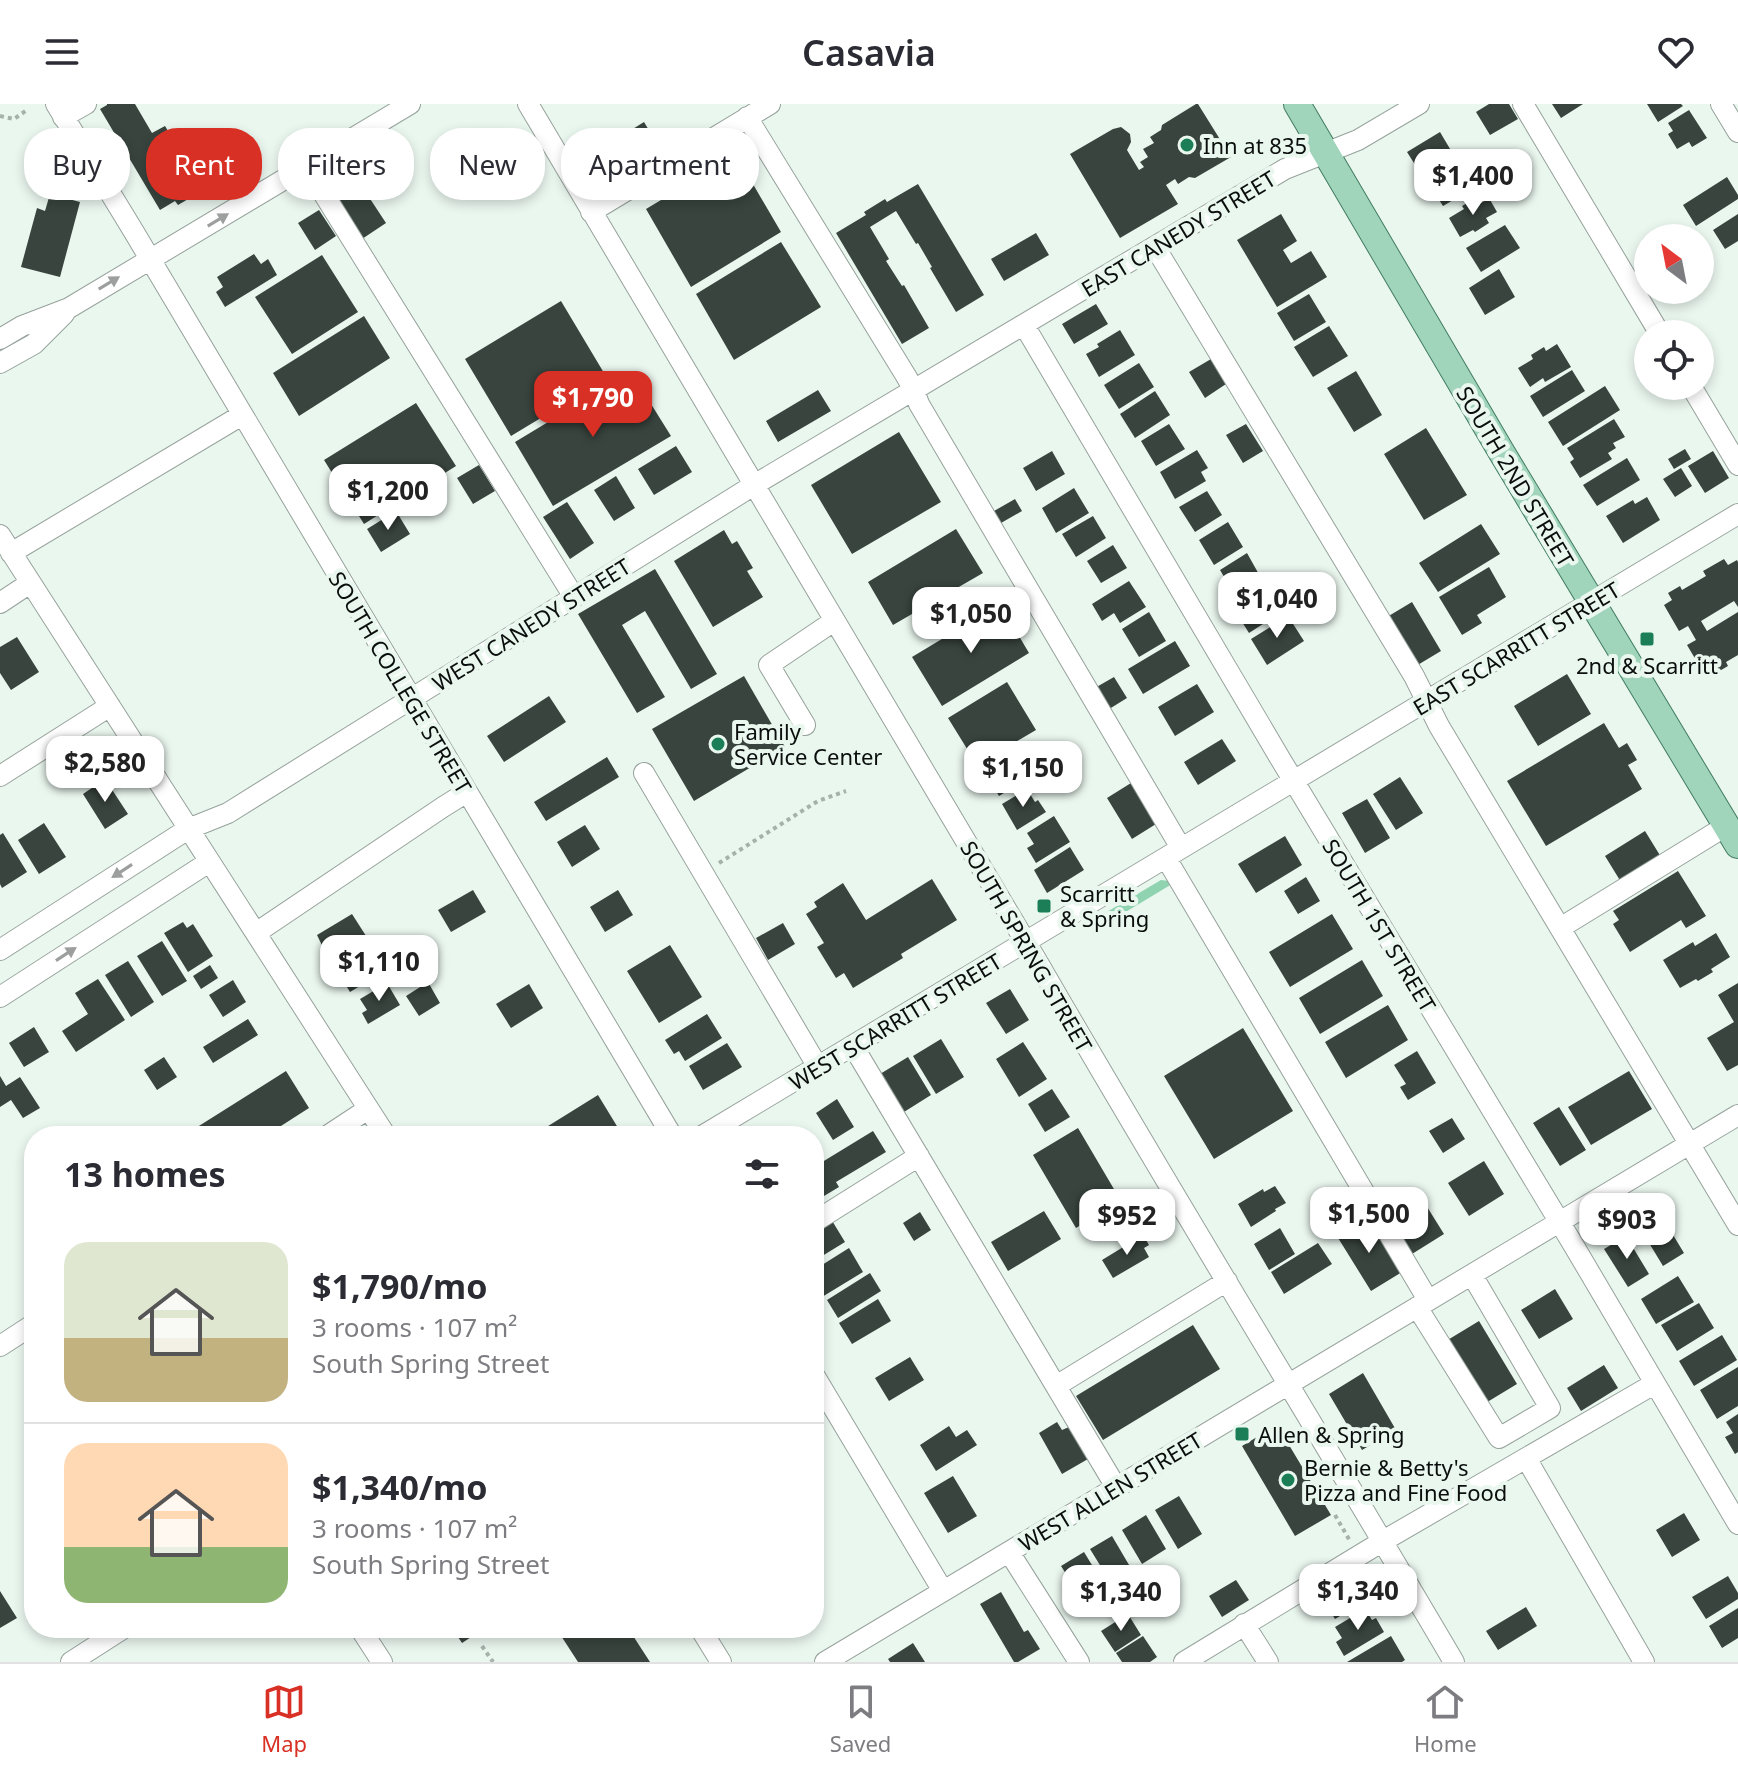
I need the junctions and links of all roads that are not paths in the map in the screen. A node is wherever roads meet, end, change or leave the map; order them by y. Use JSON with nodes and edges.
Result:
{"nodes":[{"id":1,"x":86,"y":104,"type":"edge"},
{"id":2,"x":410,"y":104,"type":"edge"},
{"id":3,"x":528,"y":104,"type":"edge"},
{"id":4,"x":770,"y":104,"type":"edge"},
{"id":5,"x":1297,"y":104,"type":"edge"},
{"id":6,"x":1419,"y":104,"type":"edge"},
{"id":7,"x":1523,"y":104,"type":"edge"},
{"id":8,"x":1721,"y":104,"type":"edge"},
{"id":9,"x":59,"y":110,"type":"edge"},
{"id":10,"x":747,"y":117,"type":"junction"},
{"id":11,"x":371,"y":128,"type":"edge"},
{"id":12,"x":1738,"y":132,"type":"edge"},
{"id":13,"x":1325,"y":152,"type":"junction"},
{"id":14,"x":278,"y":184,"type":"edge"},
{"id":15,"x":327,"y":200,"type":"edge"},
{"id":16,"x":591,"y":212,"type":"junction"},
{"id":17,"x":1155,"y":247,"type":"junction"},
{"id":18,"x":150,"y":259,"type":"junction"},
{"id":19,"x":69,"y":308,"type":"junction"},
{"id":20,"x":1652,"y":320,"type":"edge"},
{"id":21,"x":1024,"y":325,"type":"junction"},
{"id":22,"x":0,"y":339,"type":"edge"},
{"id":23,"x":0,"y":363,"type":"edge"},
{"id":24,"x":914,"y":390,"type":"junction"},
{"id":25,"x":1699,"y":400,"type":"edge"},
{"id":26,"x":242,"y":415,"type":"junction"},
{"id":27,"x":1738,"y":465,"type":"edge"},
{"id":28,"x":754,"y":485,"type":"junction"},
{"id":29,"x":1738,"y":514,"type":"edge"},
{"id":30,"x":0,"y":535,"type":"edge"},
{"id":31,"x":11,"y":553,"type":"junction"},
{"id":32,"x":30,"y":583,"type":"junction"},
{"id":33,"x":574,"y":597,"type":"junction"},
{"id":34,"x":0,"y":603,"type":"edge"},
{"id":35,"x":1592,"y":603,"type":"junction"},
{"id":36,"x":834,"y":621,"type":"junction"},
{"id":37,"x":411,"y":699,"type":"junction"},
{"id":38,"x":1425,"y":701,"type":"junction"},
{"id":39,"x":110,"y":706,"type":"junction"},
{"id":40,"x":805,"y":725,"type":"dead end"},
{"id":41,"x":644,"y":773,"type":"dead end"},
{"id":42,"x":0,"y":776,"type":"edge"},
{"id":43,"x":1293,"y":780,"type":"junction"},
{"id":44,"x":467,"y":792,"type":"junction"},
{"id":45,"x":188,"y":829,"type":"junction"},
{"id":46,"x":1732,"y":836,"type":"edge"},
{"id":47,"x":1174,"y":853,"type":"junction"},
{"id":48,"x":209,"y":862,"type":"junction"},
{"id":49,"x":1560,"y":928,"type":"junction"},
{"id":50,"x":256,"y":933,"type":"junction"},
{"id":51,"x":1026,"y":942,"type":"junction"},
{"id":52,"x":0,"y":950,"type":"edge"},
{"id":53,"x":0,"y":997,"type":"edge"},
{"id":54,"x":853,"y":1046,"type":"junction"},
{"id":55,"x":818,"y":1067,"type":"junction"},
{"id":56,"x":368,"y":1109,"type":"junction"},
{"id":57,"x":1738,"y":1115,"type":"edge"},
{"id":58,"x":342,"y":1126,"type":"edge"},
{"id":59,"x":379,"y":1126,"type":"edge"},
{"id":60,"x":666,"y":1126,"type":"edge"},
{"id":61,"x":719,"y":1126,"type":"edge"},
{"id":62,"x":1689,"y":1144,"type":"junction"},
{"id":63,"x":919,"y":1156,"type":"junction"},
{"id":64,"x":824,"y":1216,"type":"edge"},
{"id":65,"x":1559,"y":1222,"type":"junction"},
{"id":66,"x":1738,"y":1225,"type":"edge"},
{"id":67,"x":1472,"y":1275,"type":"junction"},
{"id":68,"x":1227,"y":1281,"type":"junction"},
{"id":69,"x":1423,"y":1304,"type":"junction"},
{"id":70,"x":24,"y":1330,"type":"edge"},
{"id":71,"x":0,"y":1346,"type":"edge"},
{"id":72,"x":1288,"y":1384,"type":"junction"},
{"id":73,"x":1654,"y":1384,"type":"junction"},
{"id":74,"x":1056,"y":1386,"type":"junction"},
{"id":75,"x":824,"y":1392,"type":"edge"},
{"id":76,"x":1526,"y":1458,"type":"junction"},
{"id":77,"x":1116,"y":1487,"type":"junction"},
{"id":78,"x":1738,"y":1524,"type":"edge"},
{"id":79,"x":1383,"y":1541,"type":"junction"},
{"id":80,"x":1009,"y":1552,"type":"junction"},
{"id":81,"x":943,"y":1591,"type":"junction"},
{"id":82,"x":1244,"y":1624,"type":"junction"},
{"id":83,"x":108,"y":1638,"type":"edge"},
{"id":84,"x":366,"y":1638,"type":"edge"},
{"id":85,"x":706,"y":1638,"type":"edge"},
{"id":86,"x":71,"y":1662,"type":"edge"},
{"id":87,"x":382,"y":1662,"type":"edge"},
{"id":88,"x":721,"y":1662,"type":"edge"},
{"id":89,"x":825,"y":1662,"type":"edge"},
{"id":90,"x":1079,"y":1662,"type":"edge"},
{"id":91,"x":1184,"y":1662,"type":"edge"},
{"id":92,"x":1268,"y":1662,"type":"edge"},
{"id":93,"x":1454,"y":1662,"type":"edge"},
{"id":94,"x":1644,"y":1662,"type":"edge"}],
"edges":[{"from":1,"to":9,"type":"street"},
{"from":2,"to":11,"type":"street"},
{"from":3,"to":16,"type":"street","name":"SOUTH SPRING STREET"},
{"from":4,"to":10,"type":"street"},
{"from":5,"to":13,"type":"main road","name":"SOUTH 2ND STREET"},
{"from":6,"to":13,"type":"street","name":"EAST CANEDY STREET"},
{"from":7,"to":20,"type":"street"},
{"from":8,"to":12,"type":"street"},
{"from":9,"to":18,"type":"street","name":"SOUTH COLLEGE STREET"},
{"from":10,"to":16,"type":"street"},
{"from":10,"to":24,"type":"street"},
{"from":13,"to":17,"type":"street","name":"EAST CANEDY STREET"},
{"from":13,"to":35,"type":"main road","name":"SOUTH 2ND STREET"},
{"from":18,"to":14,"type":"street","one_way":true},
{"from":15,"to":33,"type":"street"},
{"from":16,"to":28,"type":"street","name":"SOUTH SPRING STREET"},
{"from":17,"to":21,"type":"street","name":"EAST CANEDY STREET"},
{"from":17,"to":38,"type":"street"},
{"from":19,"to":18,"type":"street","one_way":true},
{"from":18,"to":26,"type":"street","name":"SOUTH COLLEGE STREET"},
{"from":19,"to":22,"type":"street"},
{"from":19,"to":23,"type":"street"},
{"from":21,"to":24,"type":"street","name":"WEST CANEDY STREET"},
{"from":21,"to":43,"type":"street","name":"SOUTH 1ST STREET"},
{"from":24,"to":28,"type":"street","name":"WEST CANEDY STREET"},
{"from":24,"to":47,"type":"street"},
{"from":25,"to":27,"type":"street"},
{"from":26,"to":31,"type":"street"},
{"from":26,"to":37,"type":"street","name":"SOUTH COLLEGE STREET"},
{"from":28,"to":33,"type":"street","name":"WEST CANEDY STREET"},
{"from":28,"to":36,"type":"street","name":"SOUTH SPRING STREET"},
{"from":29,"to":35,"type":"street","name":"EAST SCARRITT STREET"},
{"from":30,"to":31,"type":"street"},
{"from":31,"to":32,"type":"street"},
{"from":32,"to":34,"type":"street"},
{"from":32,"to":39,"type":"street"},
{"from":33,"to":37,"type":"street","name":"WEST CANEDY STREET"},
{"from":35,"to":38,"type":"street","name":"EAST SCARRITT STREET"},
{"from":35,"to":46,"type":"main road","name":"SOUTH 2ND STREET"},
{"from":36,"to":40,"type":"street"},
{"from":36,"to":51,"type":"street","name":"SOUTH SPRING STREET"},
{"from":37,"to":44,"type":"street","name":"SOUTH COLLEGE STREET"},
{"from":37,"to":45,"type":"street","name":"WEST CANEDY STREET"},
{"from":38,"to":43,"type":"street","name":"EAST SCARRITT STREET"},
{"from":38,"to":49,"type":"street"},
{"from":39,"to":42,"type":"street"},
{"from":39,"to":45,"type":"street"},
{"from":41,"to":55,"type":"street"},
{"from":43,"to":47,"type":"street","name":"WEST SCARRITT STREET"},
{"from":43,"to":65,"type":"street","name":"SOUTH 1ST STREET"},
{"from":44,"to":50,"type":"street"},
{"from":44,"to":60,"type":"street","name":"SOUTH COLLEGE STREET"},
{"from":45,"to":48,"type":"street"},
{"from":45,"to":52,"type":"street","name":"WEST CANEDY STREET","one_way":true},
{"from":46,"to":49,"type":"street"},
{"from":47,"to":51,"type":"street","name":"WEST SCARRITT STREET"},
{"from":47,"to":69,"type":"street"},
{"from":48,"to":50,"type":"street"},
{"from":53,"to":48,"type":"street","one_way":true},
{"from":49,"to":62,"type":"street"},
{"from":50,"to":56,"type":"street"},
{"from":51,"to":54,"type":"street","name":"WEST SCARRITT STREET"},
{"from":51,"to":68,"type":"street","name":"SOUTH SPRING STREET"},
{"from":54,"to":55,"type":"street","name":"WEST SCARRITT STREET"},
{"from":54,"to":63,"type":"street"},
{"from":55,"to":61,"type":"street","name":"WEST SCARRITT STREET"},
{"from":56,"to":58,"type":"street"},
{"from":56,"to":59,"type":"street"},
{"from":57,"to":62,"type":"street","name":"WEST ALLEN STREET"},
{"from":62,"to":65,"type":"street","name":"WEST ALLEN STREET"},
{"from":62,"to":66,"type":"street"},
{"from":63,"to":64,"type":"street"},
{"from":63,"to":74,"type":"street"},
{"from":65,"to":67,"type":"street","name":"WEST ALLEN STREET"},
{"from":65,"to":73,"type":"street","name":"SOUTH 1ST STREET"},
{"from":67,"to":69,"type":"street","name":"WEST ALLEN STREET"},
{"from":67,"to":69,"type":"street"},
{"from":68,"to":72,"type":"street","name":"SOUTH SPRING STREET"},
{"from":68,"to":74,"type":"street"},
{"from":69,"to":72,"type":"street","name":"WEST ALLEN STREET"},
{"from":70,"to":71,"type":"street"},
{"from":72,"to":77,"type":"street","name":"WEST ALLEN STREET"},
{"from":72,"to":79,"type":"street","name":"SOUTH SPRING STREET"},
{"from":73,"to":76,"type":"street"},
{"from":73,"to":78,"type":"street","name":"SOUTH 1ST STREET"},
{"from":74,"to":77,"type":"street"},
{"from":75,"to":81,"type":"street"},
{"from":76,"to":79,"type":"street"},
{"from":76,"to":94,"type":"street"},
{"from":77,"to":80,"type":"street","name":"WEST ALLEN STREET"},
{"from":79,"to":82,"type":"street"},
{"from":79,"to":93,"type":"street","name":"SOUTH SPRING STREET"},
{"from":80,"to":81,"type":"street","name":"WEST ALLEN STREET"},
{"from":80,"to":90,"type":"street"},
{"from":81,"to":89,"type":"street","name":"WEST ALLEN STREET"},
{"from":82,"to":91,"type":"street"},
{"from":82,"to":92,"type":"street"},
{"from":83,"to":86,"type":"street"},
{"from":84,"to":87,"type":"street"},
{"from":85,"to":88,"type":"street"}]}
